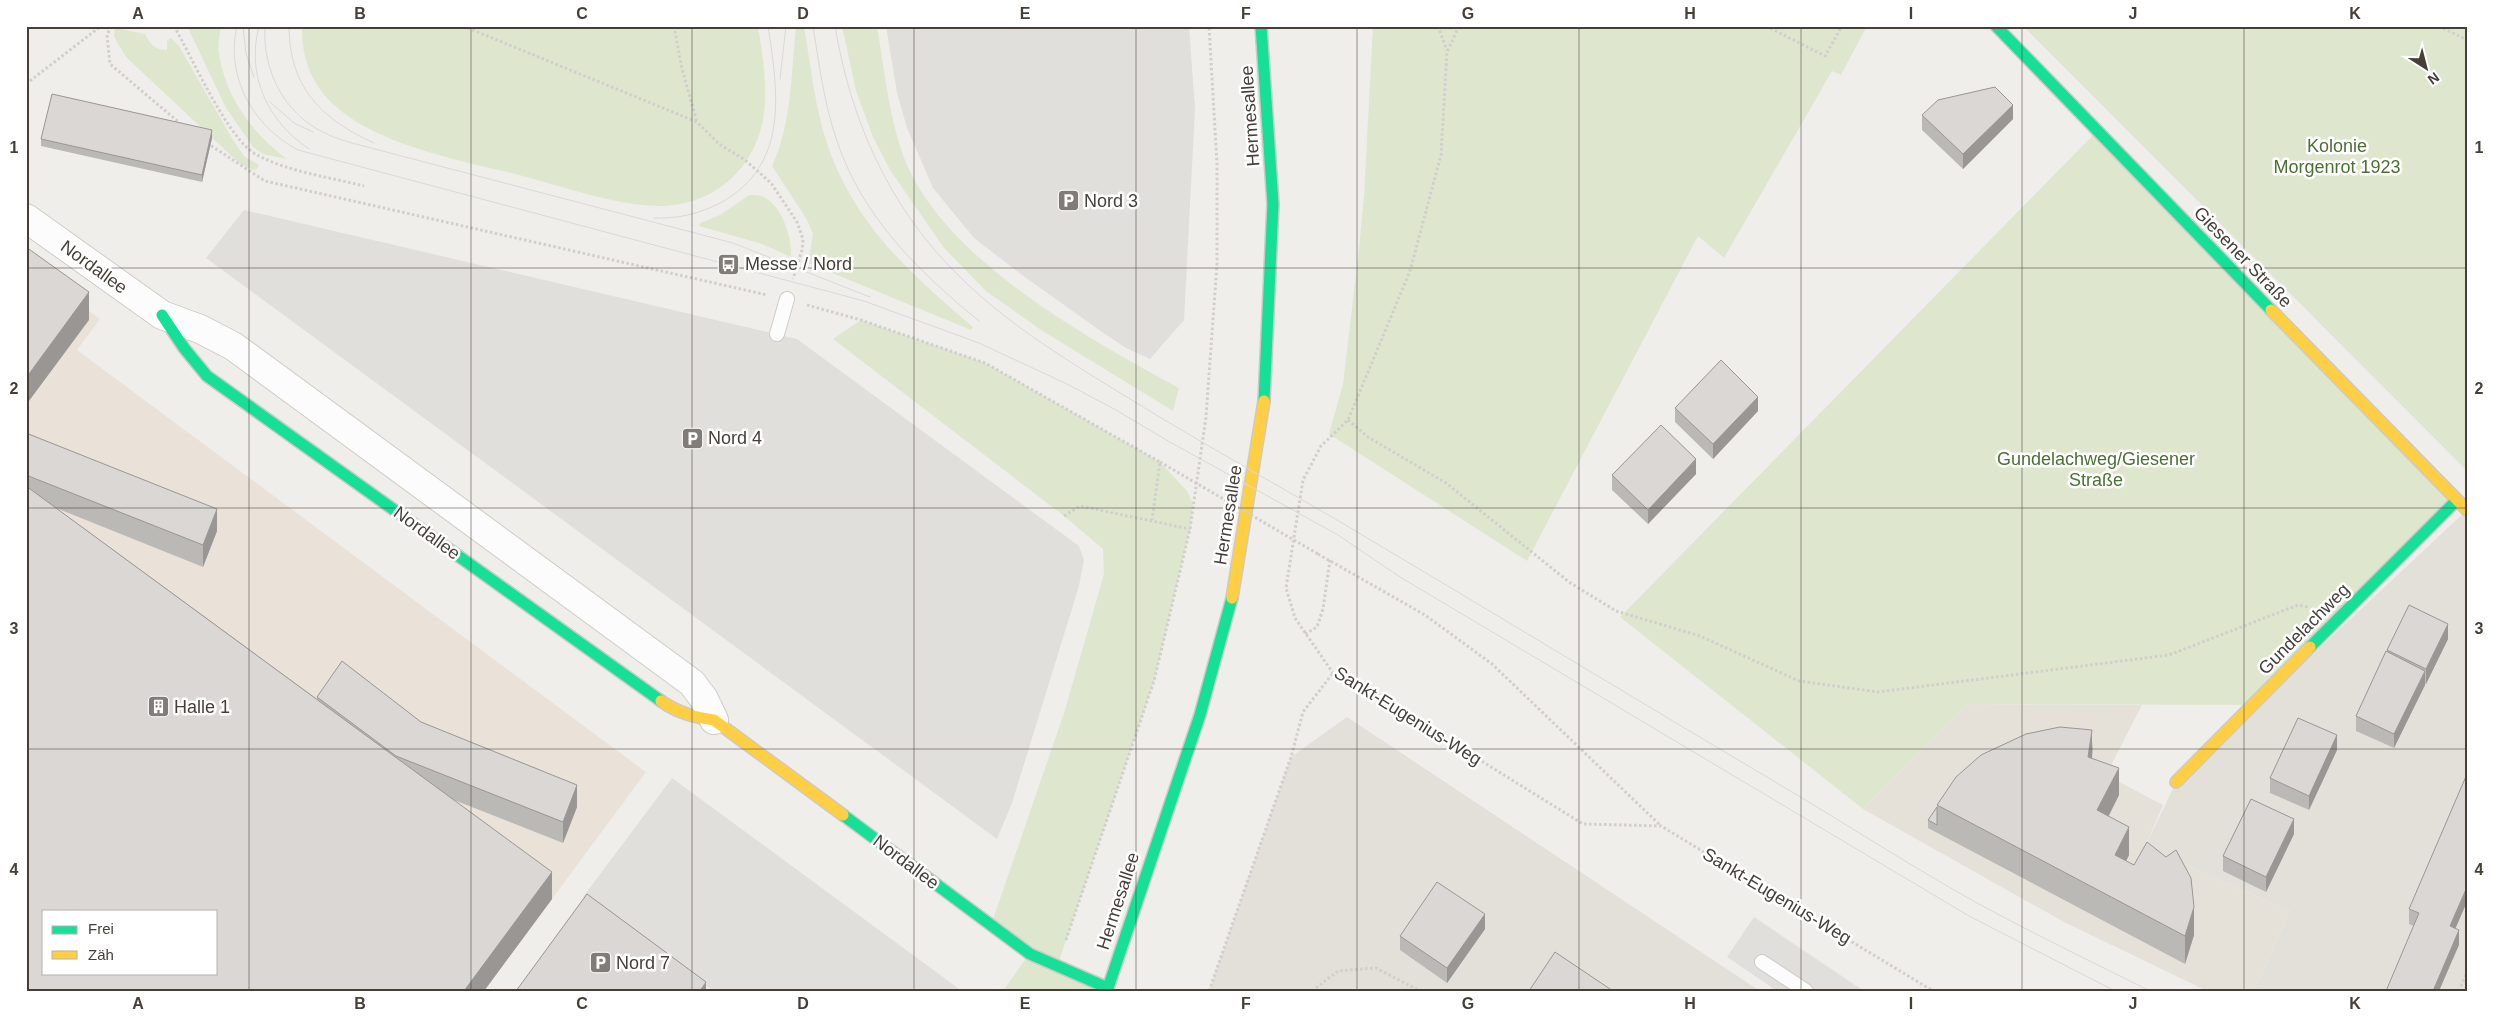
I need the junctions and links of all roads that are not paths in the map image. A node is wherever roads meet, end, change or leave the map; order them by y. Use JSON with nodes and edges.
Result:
{"nodes":[{"id":1,"x":1261,"y":26,"type":"edge"},
{"id":2,"x":1996,"y":26,"type":"edge"},
{"id":3,"x":26,"y":218,"type":"edge"},
{"id":4,"x":787,"y":299,"type":"road end"},
{"id":5,"x":162,"y":315,"type":"junction"},
{"id":6,"x":777,"y":334,"type":"dead end"},
{"id":7,"x":2456,"y":501,"type":"junction"},
{"id":8,"x":2467,"y":510,"type":"edge"},
{"id":9,"x":714,"y":720,"type":"junction"},
{"id":10,"x":2176,"y":782,"type":"dead end"},
{"id":11,"x":1762,"y":962,"type":"dead end"},
{"id":12,"x":1107,"y":989,"type":"edge"},
{"id":13,"x":1806,"y":991,"type":"edge"}],
"edges":[{"from":1,"to":12,"type":"street","name":"Hermesallee"},
{"from":2,"to":7,"type":"street","name":"Giesener Straße"},
{"from":3,"to":5,"type":"street","name":"Nordallee"},
{"from":4,"to":6,"type":"lane"},
{"from":5,"to":9,"type":"street","name":"Nordallee"},
{"from":5,"to":9,"type":"street","name":"Nordallee"},
{"from":7,"to":8,"type":"street","name":"Giesener Straße"},
{"from":7,"to":10,"type":"street","name":"Gundelachweg"},
{"from":9,"to":12,"type":"street","name":"Nordallee"},
{"from":11,"to":13,"type":"lane"}]}
